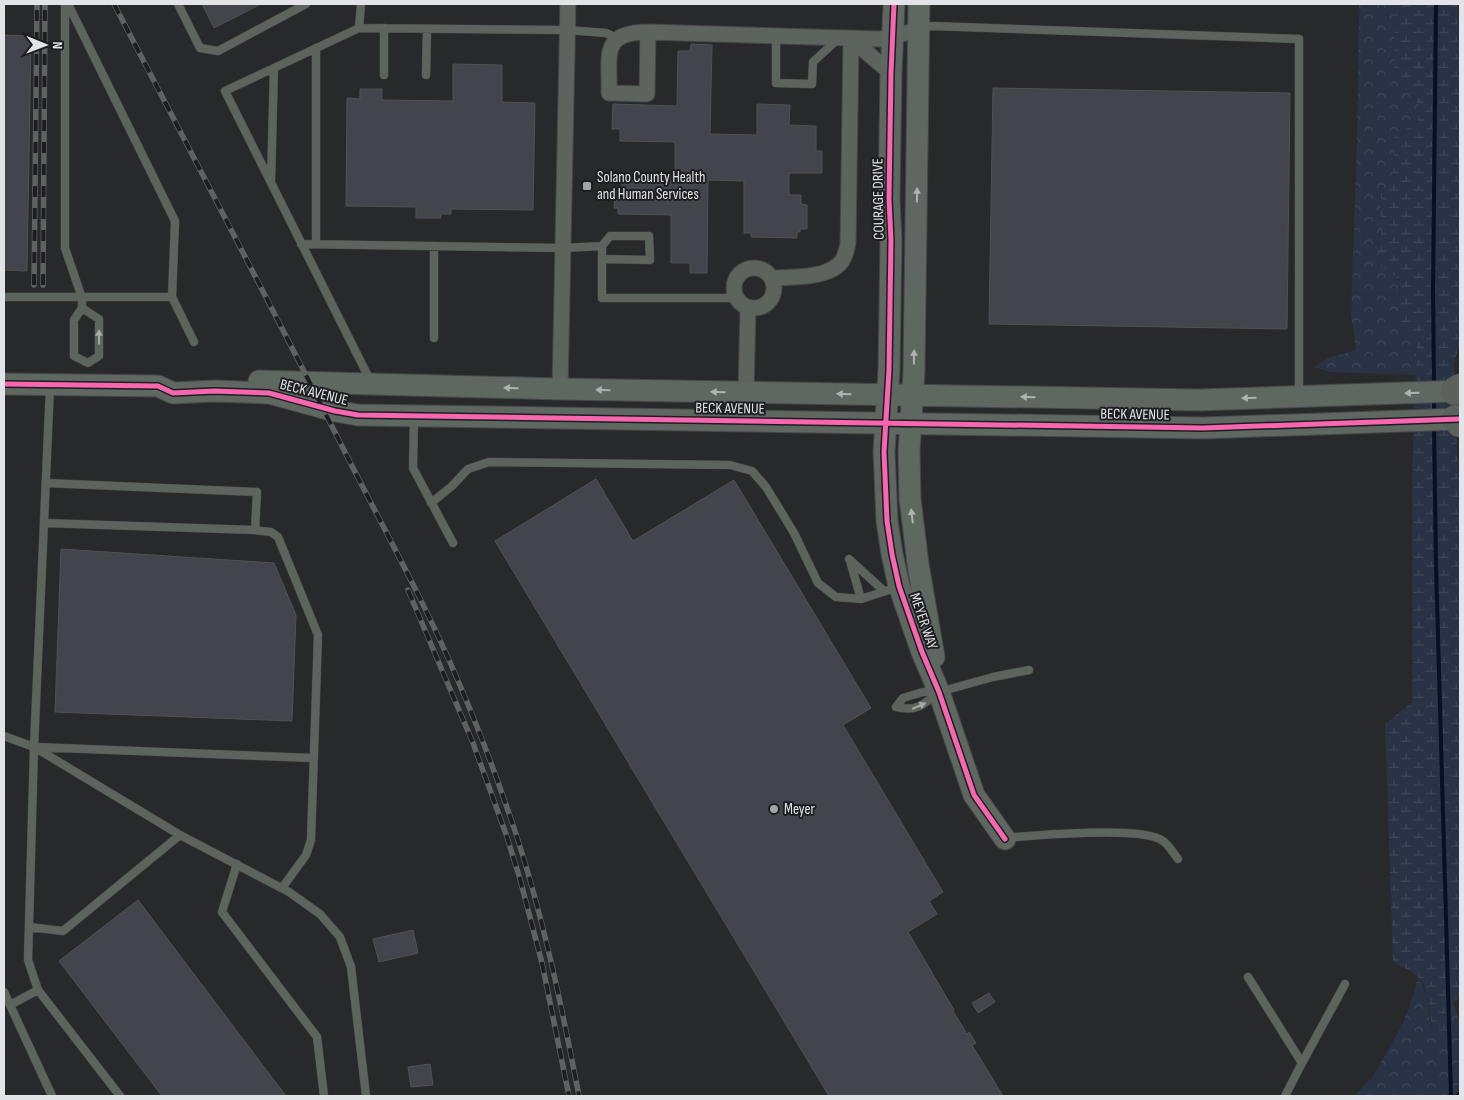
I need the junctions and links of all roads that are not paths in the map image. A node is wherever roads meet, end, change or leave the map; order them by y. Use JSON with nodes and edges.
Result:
{"nodes":[{"id":1,"x":67,"y":4,"type":"edge"},
{"id":2,"x":178,"y":4,"type":"edge"},
{"id":3,"x":306,"y":4,"type":"edge"},
{"id":4,"x":353,"y":4,"type":"edge"},
{"id":5,"x":361,"y":4,"type":"edge"},
{"id":6,"x":568,"y":4,"type":"edge"},
{"id":7,"x":894,"y":4,"type":"edge"},
{"id":8,"x":919,"y":4,"type":"edge"},
{"id":9,"x":359,"y":28,"type":"junction"},
{"id":10,"x":384,"y":28,"type":"junction"},
{"id":11,"x":427,"y":29,"type":"junction"},
{"id":12,"x":567,"y":30,"type":"junction"},
{"id":13,"x":919,"y":30,"type":"junction"},
{"id":14,"x":648,"y":32,"type":"junction"},
{"id":15,"x":776,"y":35,"type":"junction"},
{"id":16,"x":893,"y":36,"type":"junction"},
{"id":17,"x":617,"y":38,"type":"junction"},
{"id":18,"x":844,"y":39,"type":"junction"},
{"id":19,"x":316,"y":48,"type":"junction"},
{"id":20,"x":274,"y":68,"type":"junction"},
{"id":21,"x":891,"y":73,"type":"junction"},
{"id":22,"x":384,"y":75,"type":"dead end"},
{"id":23,"x":426,"y":75,"type":"dead end"},
{"id":24,"x":271,"y":184,"type":"junction"},
{"id":25,"x":301,"y":244,"type":"junction"},
{"id":26,"x":316,"y":244,"type":"junction"},
{"id":27,"x":434,"y":246,"type":"junction"},
{"id":28,"x":602,"y":246,"type":"junction"},
{"id":29,"x":563,"y":248,"type":"junction"},
{"id":30,"x":602,"y":259,"type":"junction"},
{"id":31,"x":771,"y":278,"type":"junction"},
{"id":32,"x":172,"y":296,"type":"junction"},
{"id":33,"x":4,"y":297,"type":"edge"},
{"id":34,"x":82,"y":298,"type":"junction"},
{"id":35,"x":742,"y":302,"type":"junction"},
{"id":36,"x":82,"y":308,"type":"junction"},
{"id":37,"x":434,"y":338,"type":"dead end"},
{"id":38,"x":194,"y":342,"type":"dead end"},
{"id":39,"x":88,"y":374,"type":"junction"},
{"id":40,"x":4,"y":384,"type":"edge"},
{"id":41,"x":372,"y":384,"type":"junction"},
{"id":42,"x":50,"y":385,"type":"junction"},
{"id":43,"x":158,"y":386,"type":"junction"},
{"id":44,"x":560,"y":389,"type":"junction"},
{"id":45,"x":1459,"y":390,"type":"edge"},
{"id":46,"x":746,"y":392,"type":"junction"},
{"id":47,"x":887,"y":394,"type":"junction"},
{"id":48,"x":913,"y":395,"type":"junction"},
{"id":49,"x":1298,"y":396,"type":"junction"},
{"id":50,"x":414,"y":416,"type":"junction"},
{"id":51,"x":1459,"y":420,"type":"edge"},
{"id":52,"x":885,"y":423,"type":"junction"},
{"id":53,"x":911,"y":424,"type":"junction"},
{"id":54,"x":46,"y":483,"type":"junction"},
{"id":55,"x":431,"y":503,"type":"junction"},
{"id":56,"x":44,"y":522,"type":"junction"},
{"id":57,"x":255,"y":530,"type":"junction"},
{"id":58,"x":453,"y":543,"type":"dead end"},
{"id":59,"x":892,"y":589,"type":"junction"},
{"id":60,"x":861,"y":599,"type":"junction"},
{"id":61,"x":1029,"y":670,"type":"dead end"},
{"id":62,"x":939,"y":692,"type":"junction"},
{"id":63,"x":4,"y":736,"type":"edge"},
{"id":64,"x":34,"y":747,"type":"junction"},
{"id":65,"x":313,"y":758,"type":"junction"},
{"id":66,"x":180,"y":835,"type":"junction"},
{"id":67,"x":1005,"y":839,"type":"joint"},
{"id":68,"x":1178,"y":859,"type":"dead end"},
{"id":69,"x":237,"y":864,"type":"junction"},
{"id":70,"x":282,"y":888,"type":"junction"},
{"id":71,"x":29,"y":927,"type":"junction"},
{"id":72,"x":1248,"y":977,"type":"dead end"},
{"id":73,"x":1345,"y":984,"type":"dead end"},
{"id":74,"x":38,"y":990,"type":"junction"},
{"id":75,"x":4,"y":992,"type":"edge"},
{"id":76,"x":10,"y":1005,"type":"junction"},
{"id":77,"x":1302,"y":1063,"type":"junction"},
{"id":78,"x":52,"y":1096,"type":"edge"},
{"id":79,"x":120,"y":1096,"type":"edge"},
{"id":80,"x":324,"y":1096,"type":"edge"},
{"id":81,"x":366,"y":1096,"type":"edge"},
{"id":82,"x":1285,"y":1096,"type":"edge"}],
"edges":[{"from":1,"to":32,"type":"lane"},
{"from":1,"to":34,"type":"lane"},
{"from":2,"to":3,"type":"lane"},
{"from":4,"to":5,"type":"lane"},
{"from":5,"to":9,"type":"lane"},
{"from":6,"to":12,"type":"street"},
{"from":7,"to":16,"type":"street","name":"COURAGE DRIVE"},
{"from":8,"to":13,"type":"street"},
{"from":9,"to":10,"type":"lane"},
{"from":9,"to":19,"type":"lane"},
{"from":10,"to":11,"type":"lane"},
{"from":10,"to":22,"type":"lane"},
{"from":11,"to":12,"type":"lane"},
{"from":11,"to":23,"type":"lane"},
{"from":12,"to":17,"type":"lane"},
{"from":12,"to":29,"type":"street"},
{"from":13,"to":16,"type":"street"},
{"from":48,"to":13,"type":"street","one_way":true},
{"from":13,"to":49,"type":"lane"},
{"from":14,"to":15,"type":"street"},
{"from":14,"to":17,"type":"street"},
{"from":14,"to":17,"type":"street"},
{"from":15,"to":18,"type":"street"},
{"from":15,"to":18,"type":"lane"},
{"from":16,"to":18,"type":"street"},
{"from":16,"to":21,"type":"street","name":"COURAGE DRIVE"},
{"from":18,"to":21,"type":"street"},
{"from":18,"to":31,"type":"street"},
{"from":19,"to":20,"type":"lane"},
{"from":19,"to":26,"type":"lane"},
{"from":20,"to":24,"type":"lane"},
{"from":20,"to":24,"type":"lane"},
{"from":21,"to":47,"type":"street","name":"COURAGE DRIVE"},
{"from":24,"to":25,"type":"lane"},
{"from":25,"to":26,"type":"lane"},
{"from":25,"to":41,"type":"lane"},
{"from":26,"to":27,"type":"lane"},
{"from":27,"to":29,"type":"lane"},
{"from":27,"to":37,"type":"lane"},
{"from":28,"to":29,"type":"lane"},
{"from":28,"to":30,"type":"lane"},
{"from":28,"to":30,"type":"lane"},
{"from":29,"to":44,"type":"street"},
{"from":30,"to":35,"type":"lane"},
{"from":31,"to":35,"type":"street"},
{"from":31,"to":35,"type":"street"},
{"from":32,"to":34,"type":"lane"},
{"from":32,"to":38,"type":"lane"},
{"from":33,"to":34,"type":"lane"},
{"from":34,"to":36,"type":"lane"},
{"from":35,"to":46,"type":"street"},
{"from":36,"to":39,"type":"lane"},
{"from":39,"to":36,"type":"lane","one_way":true},
{"from":39,"to":42,"type":"street","name":"BECK AVENUE"},
{"from":39,"to":43,"type":"street","name":"BECK AVENUE"},
{"from":40,"to":42,"type":"street","name":"BECK AVENUE"},
{"from":41,"to":43,"type":"street","name":"BECK AVENUE"},
{"from":44,"to":41,"type":"street","name":"BECK AVENUE","one_way":true},
{"from":42,"to":54,"type":"lane"},
{"from":43,"to":50,"type":"street","name":"BECK AVENUE"},
{"from":46,"to":44,"type":"street","name":"BECK AVENUE","one_way":true},
{"from":45,"to":49,"type":"street","name":"BECK AVENUE","one_way":true},
{"from":47,"to":46,"type":"street","name":"BECK AVENUE","one_way":true},
{"from":47,"to":48,"type":"street","name":"BECK AVENUE"},
{"from":47,"to":52,"type":"street","name":"MEYER WAY"},
{"from":49,"to":48,"type":"street","name":"BECK AVENUE","one_way":true},
{"from":48,"to":53,"type":"street"},
{"from":50,"to":52,"type":"street","name":"BECK AVENUE"},
{"from":50,"to":55,"type":"lane"},
{"from":51,"to":53,"type":"street","name":"BECK AVENUE"},
{"from":52,"to":53,"type":"street","name":"BECK AVENUE"},
{"from":52,"to":59,"type":"street","name":"MEYER WAY"},
{"from":62,"to":53,"type":"street","name":"MEYER WAY","one_way":true},
{"from":54,"to":56,"type":"lane"},
{"from":54,"to":57,"type":"lane"},
{"from":55,"to":58,"type":"lane"},
{"from":55,"to":60,"type":"lane"},
{"from":56,"to":57,"type":"lane"},
{"from":56,"to":64,"type":"lane"},
{"from":57,"to":65,"type":"lane"},
{"from":59,"to":60,"type":"lane"},
{"from":59,"to":60,"type":"lane"},
{"from":59,"to":62,"type":"street","name":"MEYER WAY"},
{"from":61,"to":62,"type":"lane"},
{"from":62,"to":62,"type":"lane","one_way":true},
{"from":62,"to":67,"type":"street","name":"MEYER WAY"},
{"from":63,"to":64,"type":"lane"},
{"from":64,"to":65,"type":"lane"},
{"from":64,"to":66,"type":"lane"},
{"from":64,"to":71,"type":"lane"},
{"from":65,"to":70,"type":"lane"},
{"from":66,"to":69,"type":"lane"},
{"from":66,"to":71,"type":"lane"},
{"from":67,"to":68,"type":"lane"},
{"from":69,"to":70,"type":"lane"},
{"from":69,"to":80,"type":"lane"},
{"from":70,"to":81,"type":"lane"},
{"from":71,"to":74,"type":"lane"},
{"from":72,"to":77,"type":"lane"},
{"from":73,"to":77,"type":"lane"},
{"from":74,"to":76,"type":"lane"},
{"from":74,"to":79,"type":"lane"},
{"from":75,"to":76,"type":"lane"},
{"from":76,"to":78,"type":"lane"},
{"from":77,"to":82,"type":"lane"}]}
